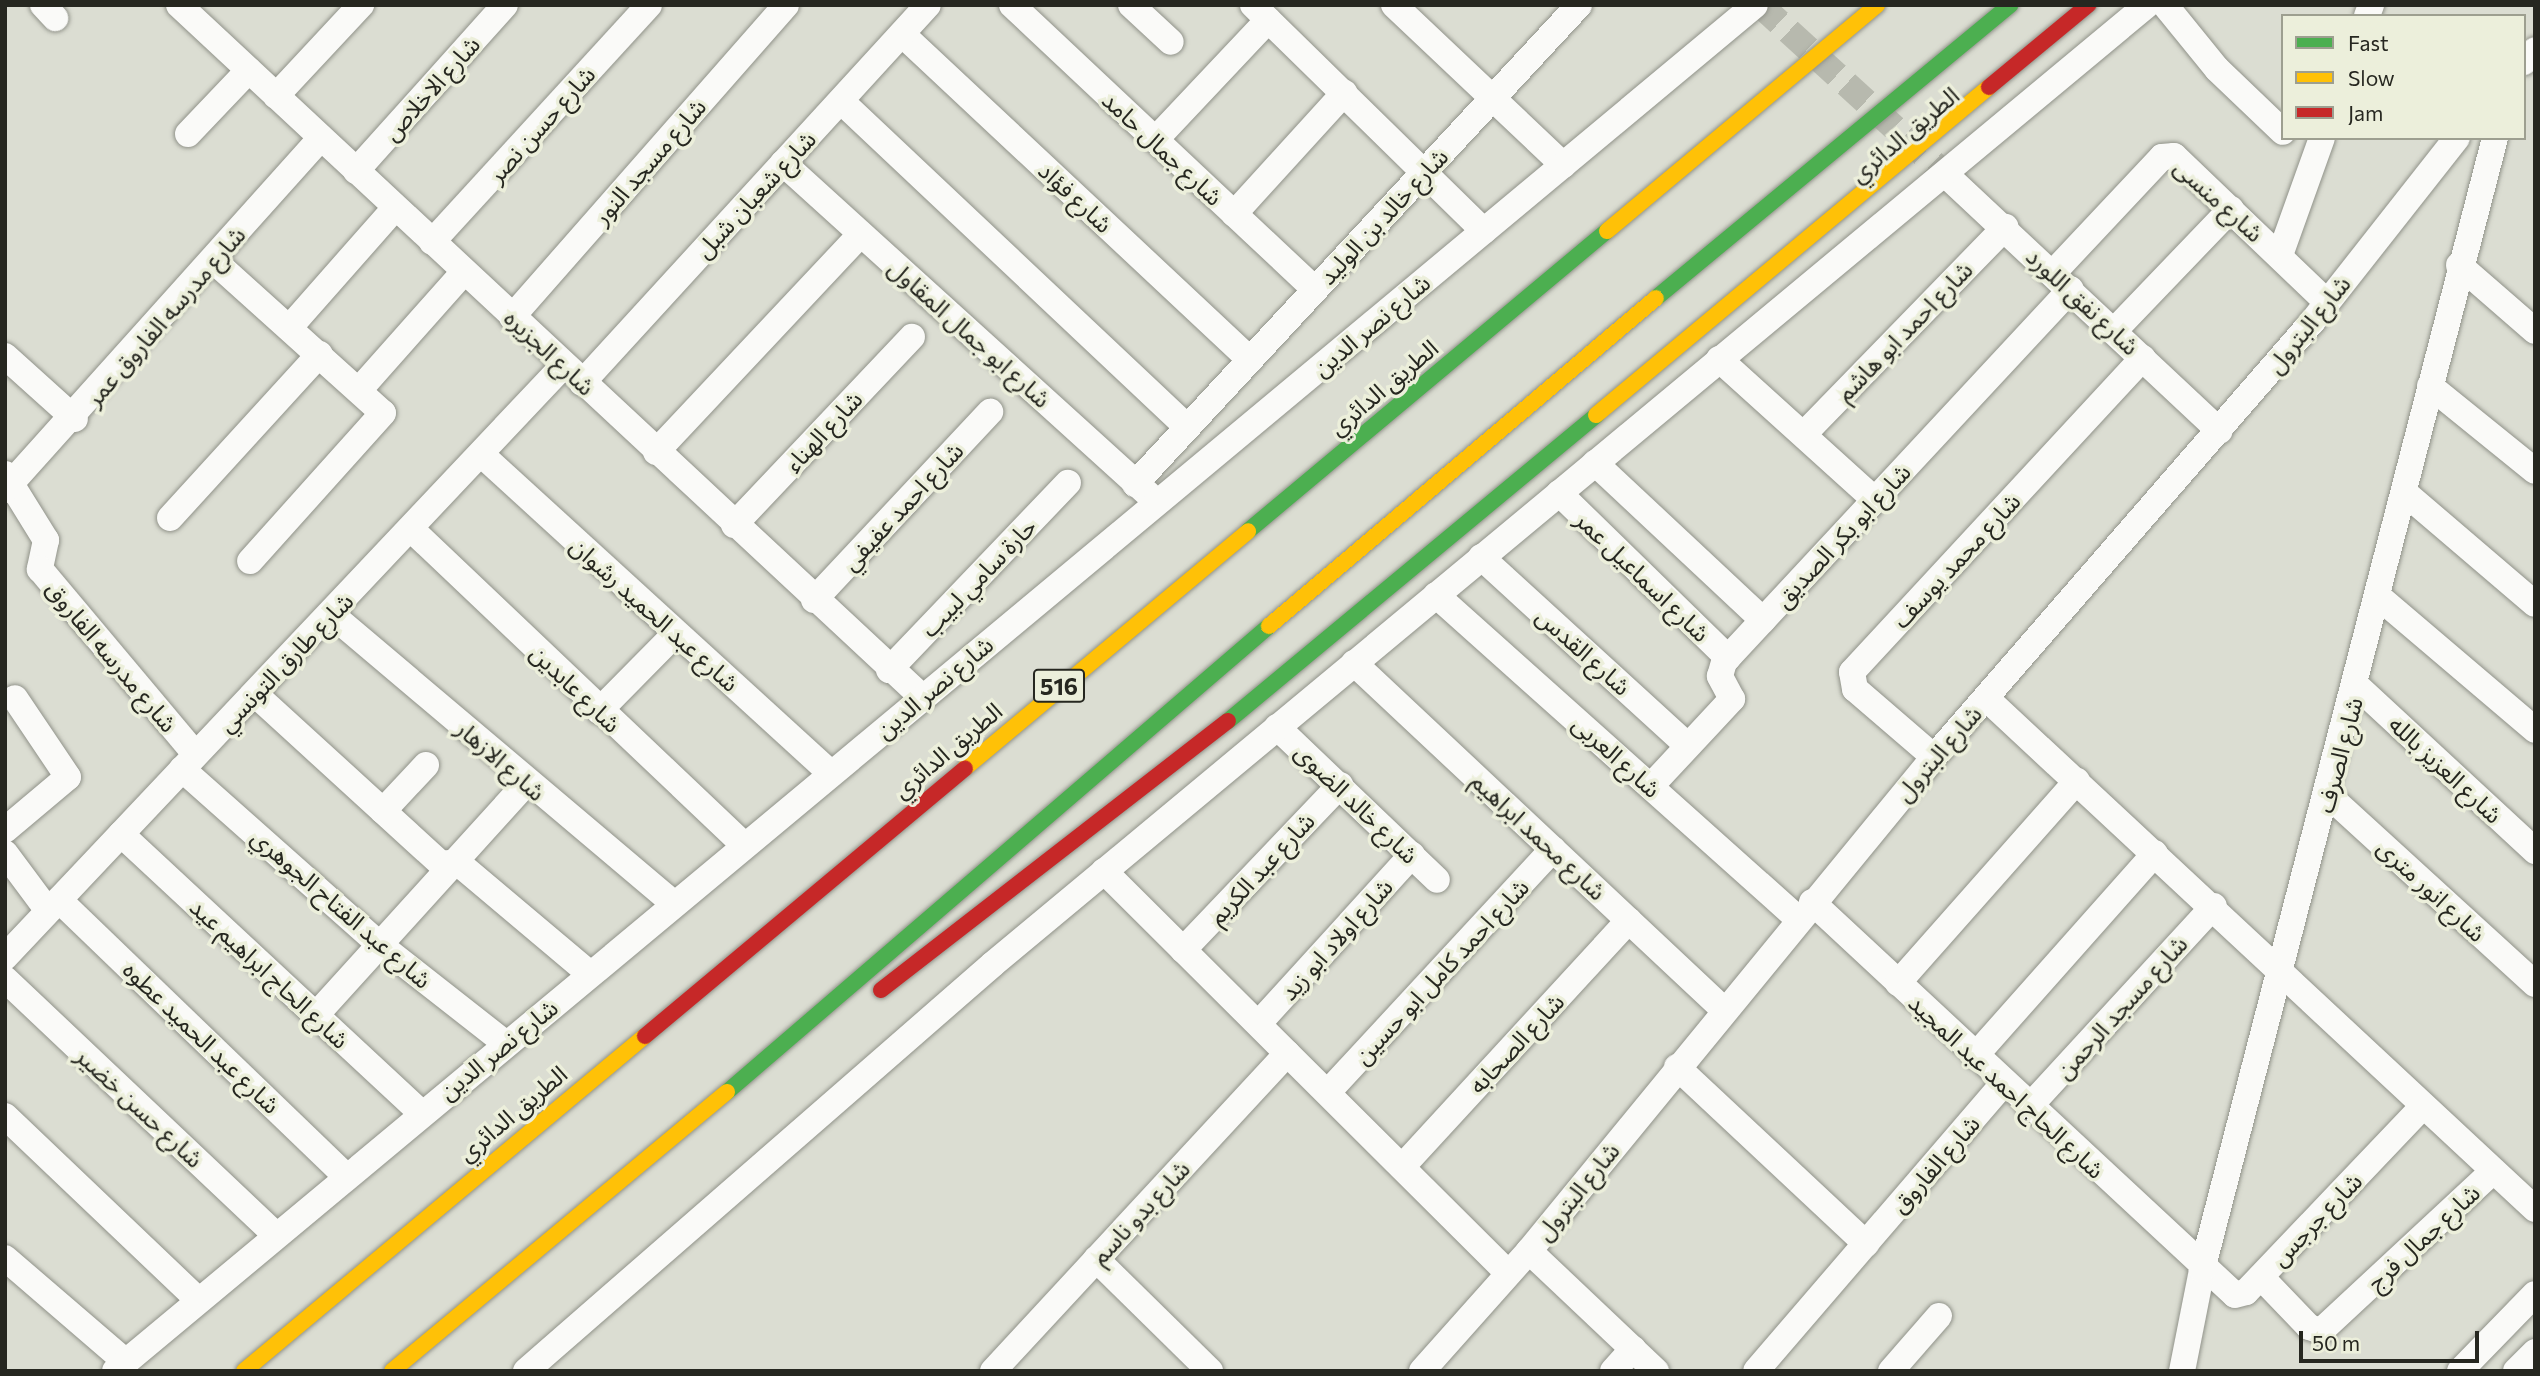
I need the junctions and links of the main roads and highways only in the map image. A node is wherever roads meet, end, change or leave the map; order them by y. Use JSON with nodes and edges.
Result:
{"nodes":[{"id":1,"x":1877,"y":5,"type":"edge"},
{"id":2,"x":2010,"y":5,"type":"edge"},
{"id":3,"x":2088,"y":5,"type":"edge"},
{"id":4,"x":869,"y":999,"type":"dead end"},
{"id":5,"x":836,"y":1023,"type":"dead end"},
{"id":6,"x":658,"y":1151,"type":"junction"},
{"id":7,"x":244,"y":1371,"type":"edge"},
{"id":8,"x":392,"y":1371,"type":"edge"}],
"edges":[{"from":1,"to":7,"type":"highway","name":"الطريق الدائري","number":"516"},
{"from":2,"to":6,"type":"highway","name":"الطريق الدائري"},
{"from":3,"to":4,"type":"highway","name":"الطريق الدائري"},
{"from":5,"to":6,"type":"highway","name":"الطريق الدائري"},
{"from":6,"to":8,"type":"highway","name":"الطريق الدائري"}]}
